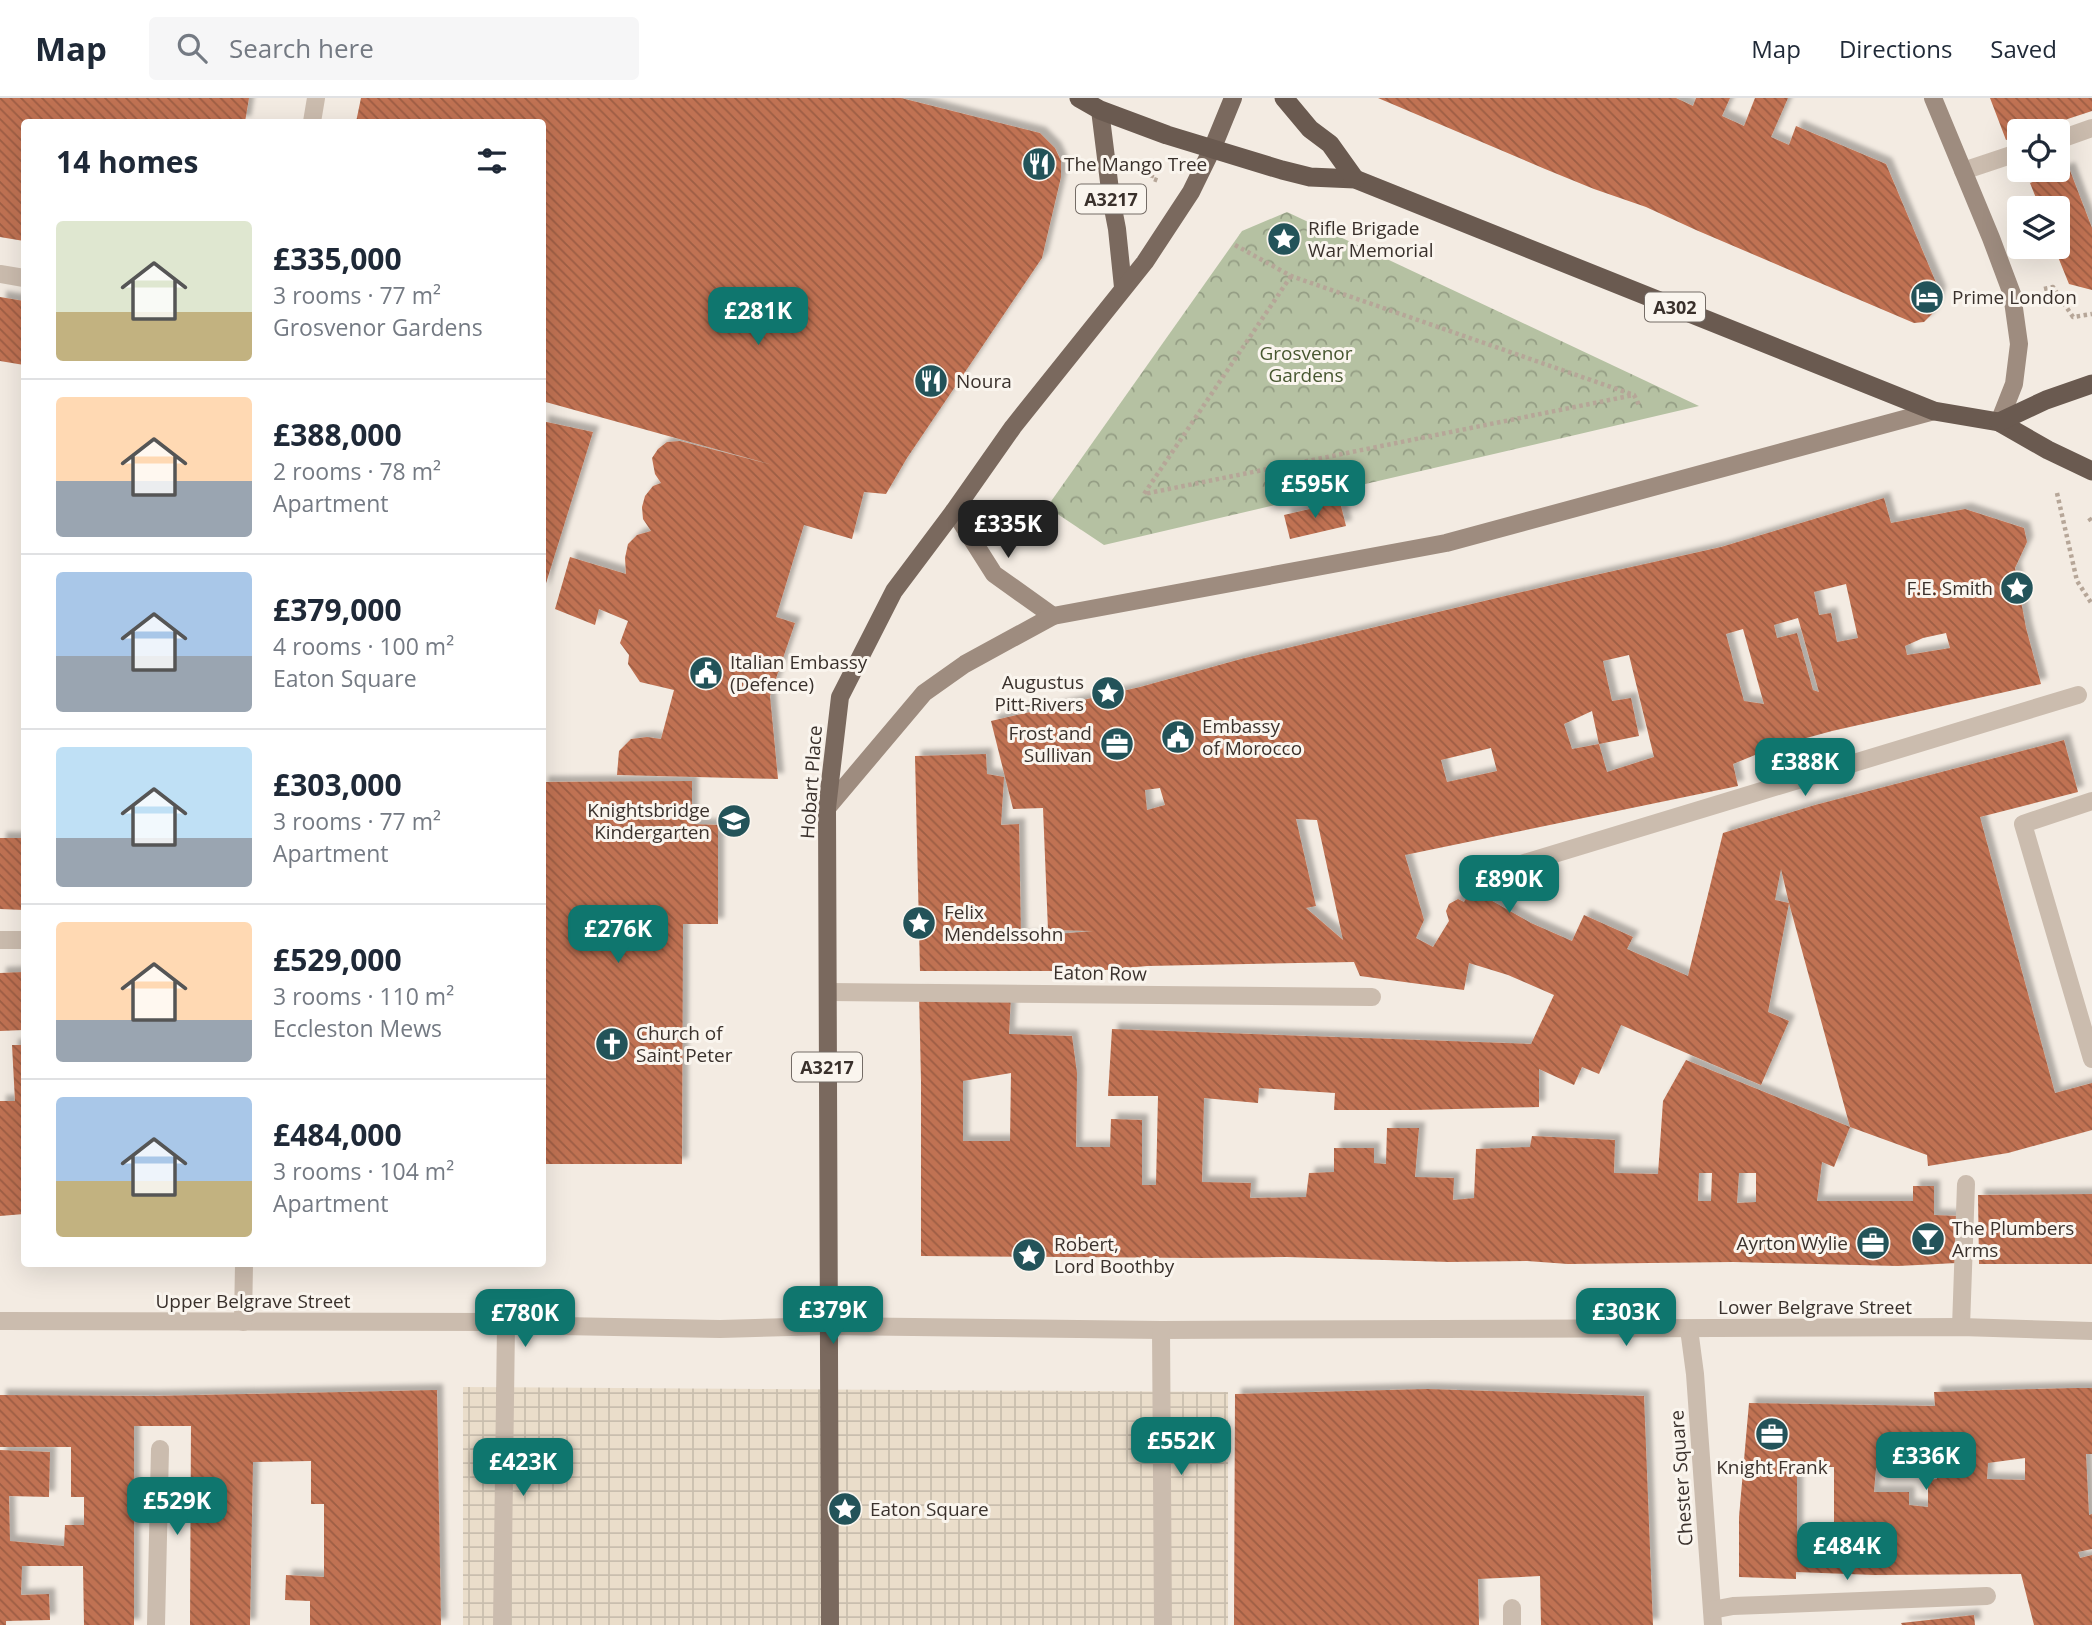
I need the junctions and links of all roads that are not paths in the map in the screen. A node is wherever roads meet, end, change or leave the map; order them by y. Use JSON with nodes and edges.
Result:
{"nodes":[{"id":1,"x":316,"y":98,"type":"edge"},
{"id":2,"x":1079,"y":98,"type":"edge"},
{"id":3,"x":1233,"y":98,"type":"edge"},
{"id":4,"x":1284,"y":98,"type":"edge"},
{"id":5,"x":1933,"y":98,"type":"edge"},
{"id":6,"x":1100,"y":110,"type":"junction"},
{"id":7,"x":312,"y":119,"type":"edge"},
{"id":8,"x":2092,"y":128,"type":"edge"},
{"id":9,"x":2070,"y":136,"type":"edge"},
{"id":10,"x":1213,"y":147,"type":"junction"},
{"id":11,"x":2007,"y":157,"type":"edge"},
{"id":12,"x":1963,"y":172,"type":"junction"},
{"id":13,"x":1355,"y":179,"type":"junction"},
{"id":14,"x":0,"y":274,"type":"edge"},
{"id":15,"x":21,"y":278,"type":"edge"},
{"id":16,"x":1122,"y":288,"type":"junction"},
{"id":17,"x":2092,"y":384,"type":"edge"},
{"id":18,"x":1934,"y":411,"type":"junction"},
{"id":19,"x":1999,"y":422,"type":"junction"},
{"id":20,"x":2092,"y":471,"type":"edge"},
{"id":21,"x":954,"y":511,"type":"junction"},
{"id":22,"x":1053,"y":616,"type":"junction"},
{"id":23,"x":2078,"y":695,"type":"dead end"},
{"id":24,"x":2092,"y":801,"type":"edge"},
{"id":25,"x":827,"y":808,"type":"junction"},
{"id":26,"x":1521,"y":864,"type":"dead end"},
{"id":27,"x":0,"y":940,"type":"edge"},
{"id":28,"x":21,"y":940,"type":"edge"},
{"id":29,"x":828,"y":992,"type":"junction"},
{"id":30,"x":1372,"y":997,"type":"dead end"},
{"id":31,"x":2092,"y":1059,"type":"edge"},
{"id":32,"x":1966,"y":1184,"type":"dead end"},
{"id":33,"x":244,"y":1267,"type":"edge"},
{"id":34,"x":0,"y":1321,"type":"edge"},
{"id":35,"x":243,"y":1322,"type":"junction"},
{"id":36,"x":506,"y":1325,"type":"junction"},
{"id":37,"x":829,"y":1326,"type":"junction"},
{"id":38,"x":1961,"y":1327,"type":"junction"},
{"id":39,"x":1689,"y":1329,"type":"junction"},
{"id":40,"x":1161,"y":1330,"type":"junction"},
{"id":41,"x":2092,"y":1331,"type":"edge"},
{"id":42,"x":160,"y":1449,"type":"dead end"},
{"id":43,"x":1987,"y":1595,"type":"dead end"},
{"id":44,"x":1713,"y":1618,"type":"edge"},
{"id":45,"x":156,"y":1625,"type":"edge"},
{"id":46,"x":502,"y":1625,"type":"edge"},
{"id":47,"x":830,"y":1625,"type":"edge"},
{"id":48,"x":1163,"y":1625,"type":"edge"}],
"edges":[{"from":1,"to":7,"type":"street"},
{"from":2,"to":6,"type":"highway","number":"A302"},
{"from":3,"to":10,"type":"main road","number":"A3217"},
{"from":4,"to":13,"type":"highway"},
{"from":5,"to":12,"type":"main road"},
{"from":6,"to":10,"type":"highway","number":"A302"},
{"from":6,"to":16,"type":"main road","number":"A3217"},
{"from":8,"to":9,"type":"street"},
{"from":10,"to":13,"type":"highway","number":"A302"},
{"from":10,"to":16,"type":"main road","name":"Hobart Place","number":"A3217"},
{"from":11,"to":12,"type":"street"},
{"from":12,"to":19,"type":"main road"},
{"from":13,"to":18,"type":"highway","number":"A302"},
{"from":14,"to":15,"type":"street"},
{"from":16,"to":21,"type":"main road","name":"Hobart Place","number":"A3217"},
{"from":17,"to":19,"type":"highway"},
{"from":18,"to":19,"type":"highway","number":"A302"},
{"from":18,"to":22,"type":"main road"},
{"from":19,"to":20,"type":"highway"},
{"from":21,"to":22,"type":"main road"},
{"from":21,"to":25,"type":"main road","name":"Hobart Place","number":"A3217"},
{"from":22,"to":25,"type":"main road"},
{"from":23,"to":26,"type":"street"},
{"from":24,"to":31,"type":"street"},
{"from":25,"to":29,"type":"main road","name":"Hobart Place","number":"A3217"},
{"from":27,"to":28,"type":"street"},
{"from":29,"to":30,"type":"street","name":"Eaton Row"},
{"from":29,"to":37,"type":"main road","name":"Hobart Place","number":"A3217"},
{"from":32,"to":38,"type":"street"},
{"from":33,"to":35,"type":"street"},
{"from":34,"to":35,"type":"street","name":"Upper Belgrave Street"},
{"from":35,"to":36,"type":"street","name":"Upper Belgrave Street"},
{"from":36,"to":37,"type":"street"},
{"from":36,"to":46,"type":"street"},
{"from":37,"to":40,"type":"street"},
{"from":37,"to":47,"type":"main road","number":"A3217"},
{"from":38,"to":39,"type":"street","name":"Lower Belgrave Street"},
{"from":38,"to":41,"type":"street","name":"Lower Belgrave Street"},
{"from":39,"to":40,"type":"street","name":"Lower Belgrave Street"},
{"from":39,"to":44,"type":"street","name":"Chester Square"},
{"from":40,"to":48,"type":"street"},
{"from":42,"to":45,"type":"street"},
{"from":43,"to":44,"type":"street"}]}
